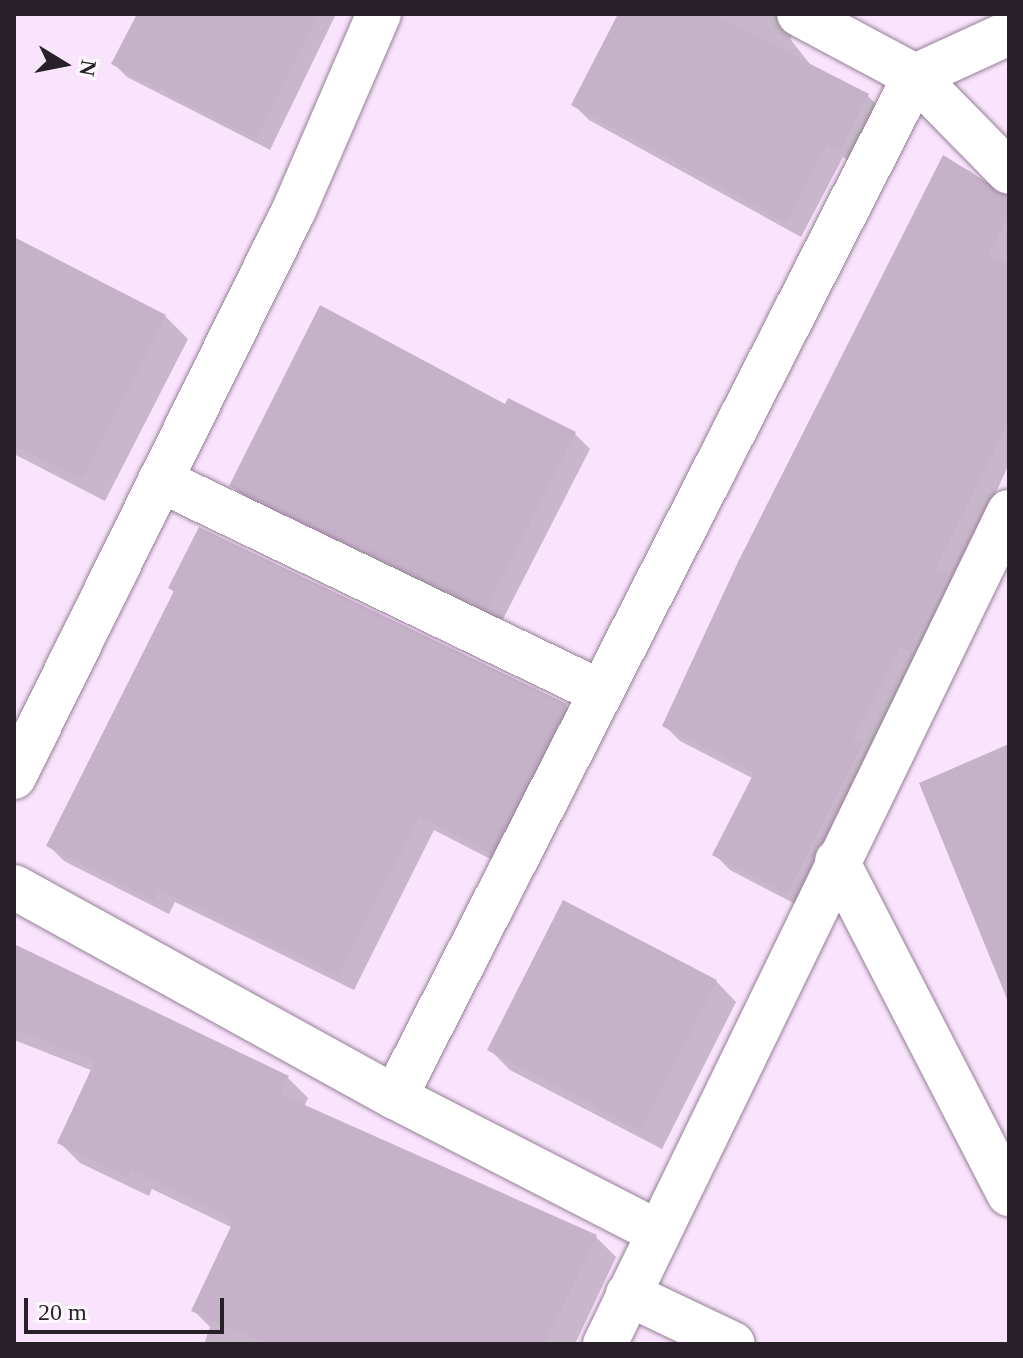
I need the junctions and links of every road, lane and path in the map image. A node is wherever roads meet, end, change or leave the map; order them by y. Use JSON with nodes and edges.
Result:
{"nodes":[{"id":1,"x":379,"y":14,"type":"edge"},
{"id":2,"x":799,"y":14,"type":"edge"},
{"id":3,"x":1009,"y":33,"type":"edge"},
{"id":4,"x":915,"y":76,"type":"junction"},
{"id":5,"x":1009,"y":172,"type":"edge"},
{"id":6,"x":160,"y":480,"type":"junction"},
{"id":7,"x":1009,"y":512,"type":"edge"},
{"id":8,"x":600,"y":692,"type":"junction"},
{"id":9,"x":14,"y":777,"type":"edge"},
{"id":10,"x":837,"y":861,"type":"junction"},
{"id":11,"x":14,"y":887,"type":"edge"},
{"id":12,"x":395,"y":1097,"type":"junction"},
{"id":13,"x":1009,"y":1194,"type":"edge"},
{"id":14,"x":656,"y":1231,"type":"junction"},
{"id":15,"x":628,"y":1294,"type":"junction"},
{"id":16,"x":605,"y":1344,"type":"edge"},
{"id":17,"x":733,"y":1344,"type":"edge"}],
"edges":[{"from":1,"to":6,"type":"street"},
{"from":2,"to":4,"type":"street"},
{"from":3,"to":4,"type":"street"},
{"from":4,"to":5,"type":"street"},
{"from":4,"to":8,"type":"street"},
{"from":6,"to":8,"type":"street"},
{"from":6,"to":9,"type":"street"},
{"from":7,"to":10,"type":"street"},
{"from":8,"to":12,"type":"street"},
{"from":10,"to":13,"type":"street"},
{"from":10,"to":14,"type":"street"},
{"from":11,"to":12,"type":"street"},
{"from":12,"to":14,"type":"street"},
{"from":14,"to":15,"type":"street"},
{"from":15,"to":16,"type":"street"},
{"from":15,"to":17,"type":"street"}]}
